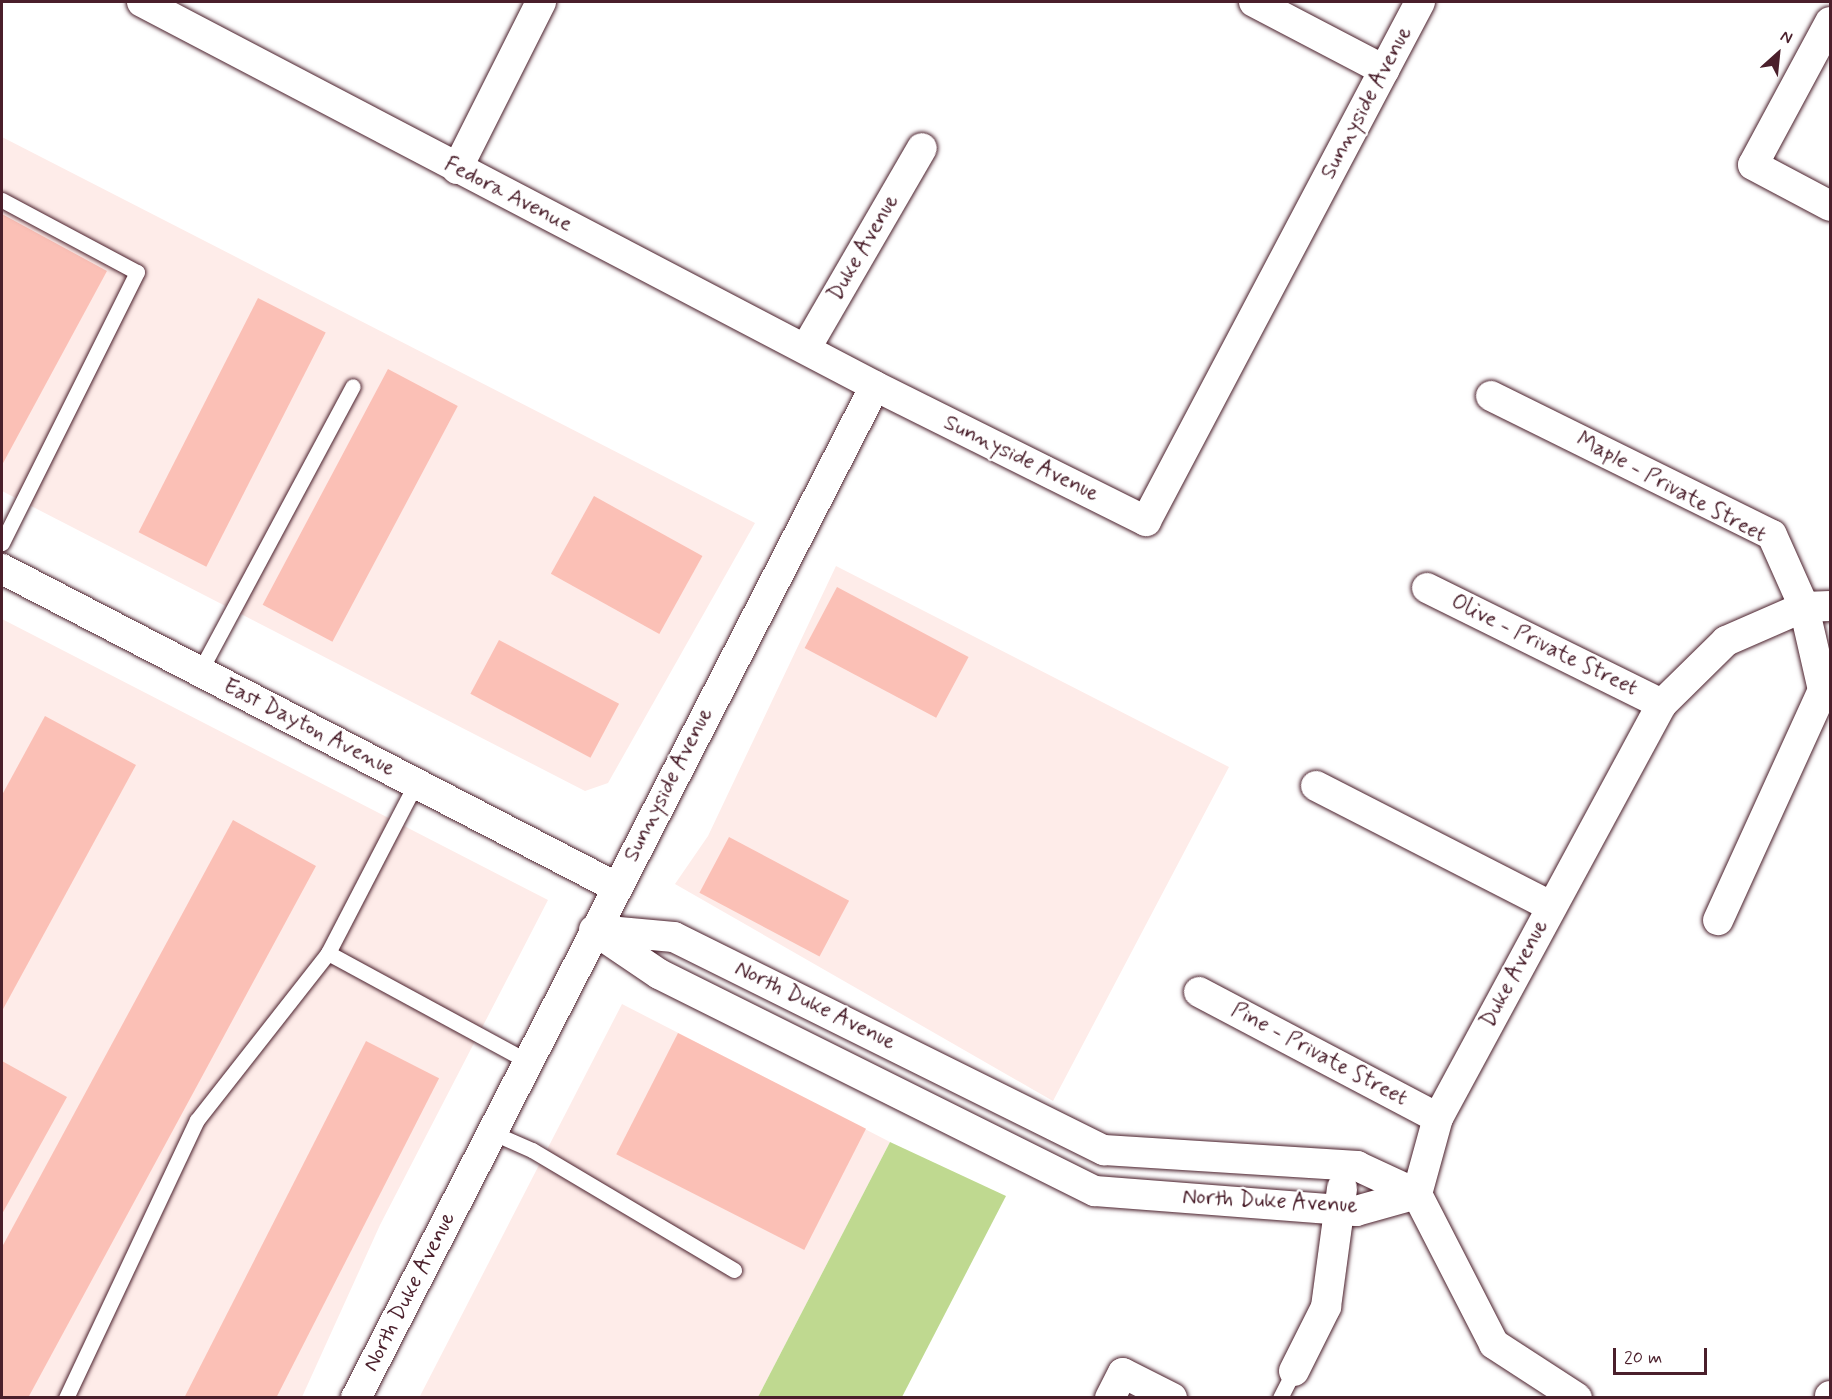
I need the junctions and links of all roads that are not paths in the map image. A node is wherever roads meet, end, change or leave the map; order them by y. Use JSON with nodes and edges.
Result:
{"nodes":[{"id":1,"x":142,"y":2,"type":"edge"},
{"id":2,"x":541,"y":2,"type":"edge"},
{"id":3,"x":1254,"y":2,"type":"edge"},
{"id":4,"x":1420,"y":2,"type":"edge"},
{"id":5,"x":1830,"y":22,"type":"edge"},
{"id":6,"x":1384,"y":70,"type":"junction"},
{"id":7,"x":922,"y":148,"type":"dead end"},
{"id":8,"x":457,"y":169,"type":"junction"},
{"id":9,"x":2,"y":200,"type":"edge"},
{"id":10,"x":1830,"y":206,"type":"edge"},
{"id":11,"x":806,"y":348,"type":"junction"},
{"id":12,"x":352,"y":386,"type":"dead end"},
{"id":13,"x":875,"y":386,"type":"junction"},
{"id":14,"x":1491,"y":396,"type":"dead end"},
{"id":15,"x":2,"y":543,"type":"edge"},
{"id":16,"x":2,"y":569,"type":"edge"},
{"id":17,"x":1427,"y":588,"type":"dead end"},
{"id":18,"x":1817,"y":607,"type":"edge"},
{"id":19,"x":200,"y":671,"type":"junction"},
{"id":20,"x":1662,"y":704,"type":"junction"},
{"id":21,"x":416,"y":783,"type":"junction"},
{"id":22,"x":1316,"y":786,"type":"dead end"},
{"id":23,"x":616,"y":887,"type":"junction"},
{"id":24,"x":1551,"y":906,"type":"junction"},
{"id":25,"x":1718,"y":920,"type":"dead end"},
{"id":26,"x":594,"y":930,"type":"junction"},
{"id":27,"x":328,"y":953,"type":"junction"},
{"id":28,"x":1199,"y":992,"type":"dead end"},
{"id":29,"x":527,"y":1061,"type":"junction"},
{"id":30,"x":1438,"y":1119,"type":"junction"},
{"id":31,"x":491,"y":1132,"type":"junction"},
{"id":32,"x":1342,"y":1167,"type":"junction"},
{"id":33,"x":1417,"y":1194,"type":"junction"},
{"id":34,"x":1342,"y":1209,"type":"junction"},
{"id":35,"x":734,"y":1270,"type":"dead end"},
{"id":36,"x":1294,"y":1371,"type":"joint"},
{"id":37,"x":1116,"y":1385,"type":"edge"},
{"id":38,"x":66,"y":1398,"type":"edge"},
{"id":39,"x":356,"y":1398,"type":"edge"},
{"id":40,"x":1172,"y":1398,"type":"edge"},
{"id":41,"x":1280,"y":1398,"type":"edge"},
{"id":42,"x":1577,"y":1398,"type":"edge"}],
"edges":[{"from":1,"to":8,"type":"street","name":"Fedora Avenue"},
{"from":2,"to":8,"type":"street"},
{"from":3,"to":6,"type":"street"},
{"from":4,"to":6,"type":"street","name":"Sunnyside Avenue"},
{"from":5,"to":10,"type":"street"},
{"from":6,"to":13,"type":"street","name":"Sunnyside Avenue"},
{"from":7,"to":11,"type":"street","name":"Duke Avenue"},
{"from":8,"to":11,"type":"street","name":"Fedora Avenue"},
{"from":9,"to":15,"type":"lane"},
{"from":11,"to":13,"type":"street","name":"Fedora Avenue"},
{"from":12,"to":19,"type":"lane"},
{"from":13,"to":23,"type":"street","name":"Sunnyside Avenue"},
{"from":14,"to":18,"type":"street","name":"Maple - Private Street"},
{"from":16,"to":19,"type":"street","name":"East Dayton Avenue"},
{"from":17,"to":20,"type":"street","name":"Olive - Private Street"},
{"from":18,"to":20,"type":"street","name":"Duke Avenue"},
{"from":18,"to":25,"type":"street","name":"Maple - Private Street"},
{"from":19,"to":21,"type":"street","name":"East Dayton Avenue"},
{"from":20,"to":24,"type":"street","name":"Duke Avenue"},
{"from":21,"to":23,"type":"street","name":"East Dayton Avenue"},
{"from":21,"to":27,"type":"lane"},
{"from":22,"to":24,"type":"street"},
{"from":23,"to":26,"type":"street","name":"North Duke Avenue"},
{"from":24,"to":30,"type":"street","name":"Duke Avenue"},
{"from":26,"to":29,"type":"street","name":"North Duke Avenue"},
{"from":26,"to":32,"type":"street","name":"North Duke Avenue"},
{"from":26,"to":34,"type":"street","name":"North Duke Avenue"},
{"from":27,"to":29,"type":"lane"},
{"from":27,"to":38,"type":"lane"},
{"from":28,"to":30,"type":"street","name":"Pine - Private Street"},
{"from":29,"to":31,"type":"street","name":"North Duke Avenue"},
{"from":30,"to":33,"type":"street","name":"Duke Avenue"},
{"from":31,"to":35,"type":"lane"},
{"from":31,"to":39,"type":"street","name":"North Duke Avenue"},
{"from":32,"to":33,"type":"street","name":"North Duke Avenue"},
{"from":32,"to":34,"type":"street"},
{"from":33,"to":34,"type":"street","name":"North Duke Avenue"},
{"from":33,"to":42,"type":"street"},
{"from":34,"to":36,"type":"street"},
{"from":36,"to":41,"type":"lane"},
{"from":37,"to":40,"type":"street"}]}
